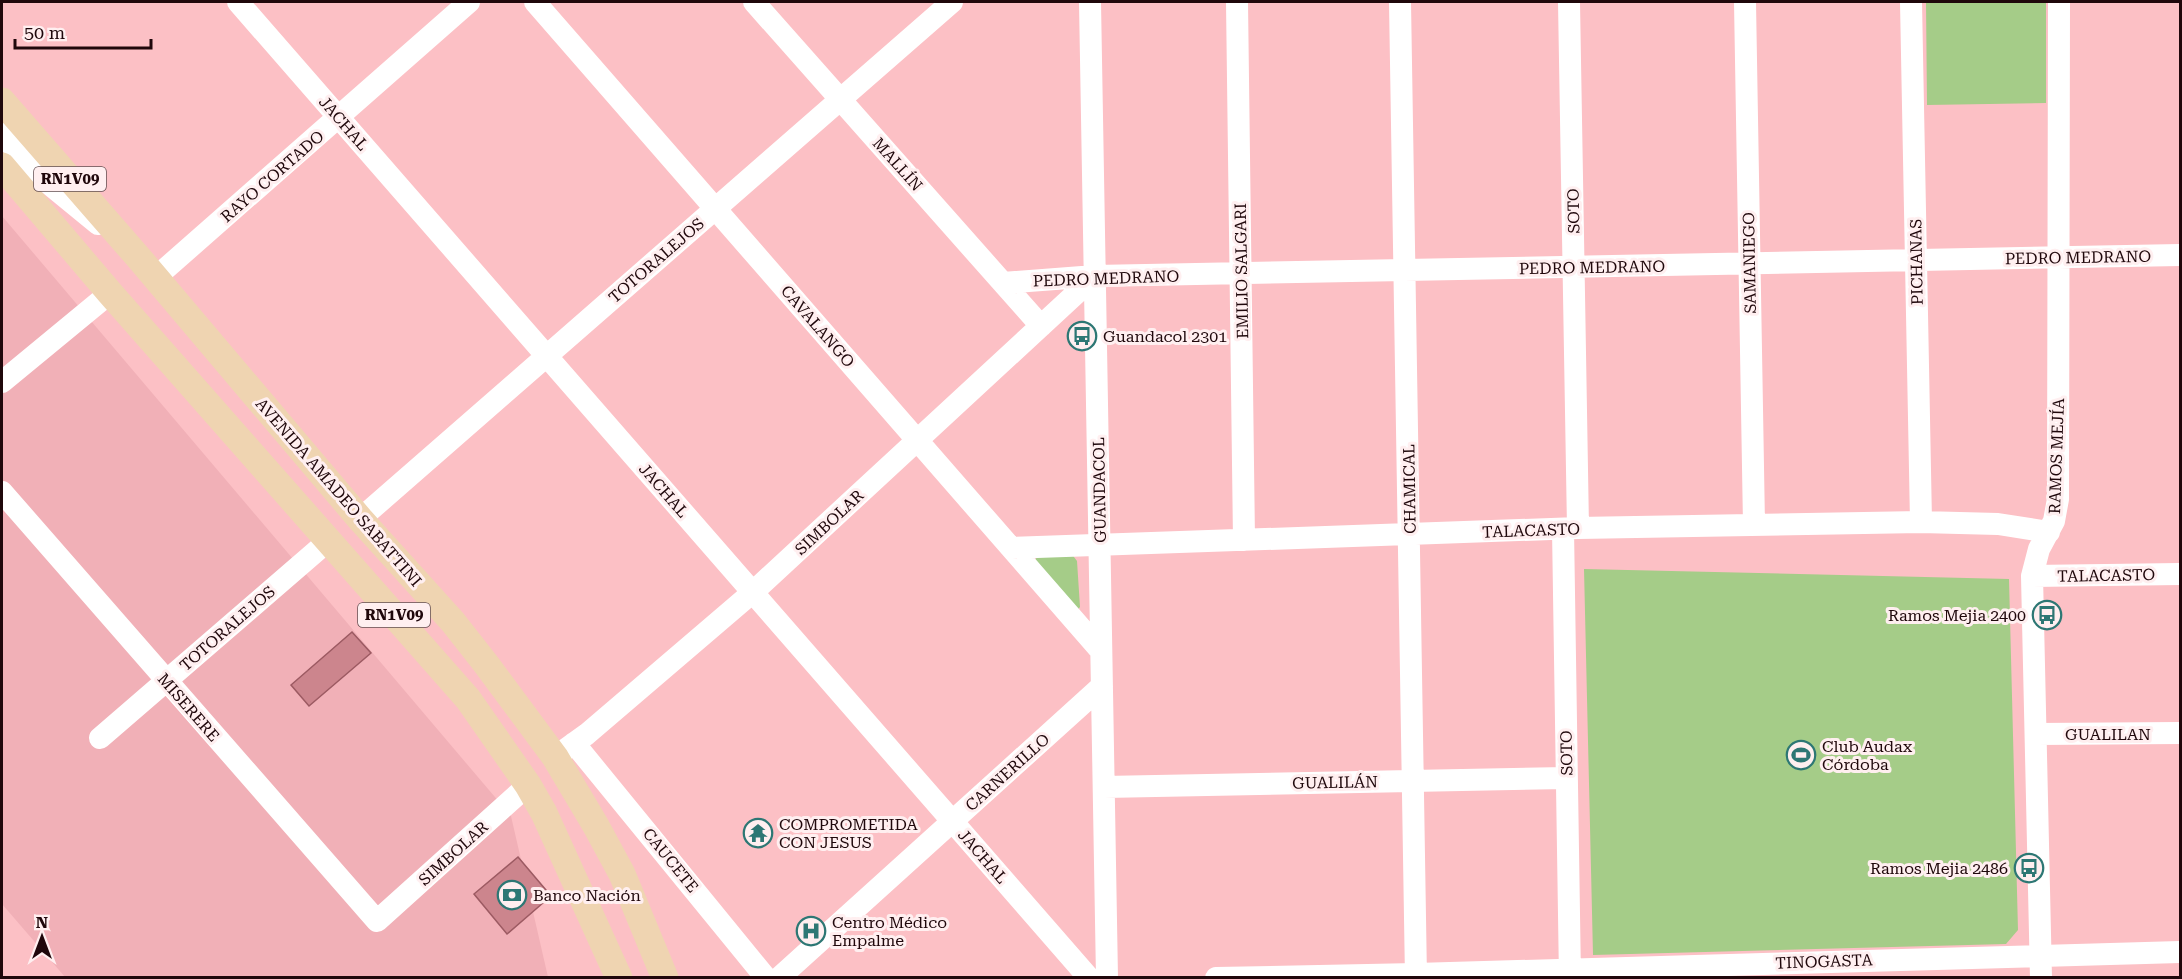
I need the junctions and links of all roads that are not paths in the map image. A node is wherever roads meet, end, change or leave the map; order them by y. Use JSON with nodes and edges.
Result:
{"nodes":[{"id":1,"x":238,"y":2,"type":"edge"},
{"id":2,"x":469,"y":2,"type":"edge"},
{"id":3,"x":535,"y":2,"type":"edge"},
{"id":4,"x":754,"y":2,"type":"edge"},
{"id":5,"x":952,"y":2,"type":"edge"},
{"id":6,"x":1090,"y":2,"type":"edge"},
{"id":7,"x":1237,"y":2,"type":"edge"},
{"id":8,"x":1400,"y":2,"type":"edge"},
{"id":9,"x":1569,"y":2,"type":"edge"},
{"id":10,"x":1744,"y":2,"type":"edge"},
{"id":11,"x":1911,"y":2,"type":"edge"},
{"id":12,"x":2059,"y":2,"type":"edge"},
{"id":13,"x":841,"y":99,"type":"junction"},
{"id":14,"x":2,"y":101,"type":"edge"},
{"id":15,"x":339,"y":117,"type":"junction"},
{"id":16,"x":2,"y":134,"type":"edge"},
{"id":17,"x":2,"y":166,"type":"edge"},
{"id":18,"x":715,"y":208,"type":"junction"},
{"id":19,"x":2181,"y":255,"type":"edge"},
{"id":20,"x":138,"y":257,"type":"junction"},
{"id":21,"x":2058,"y":258,"type":"junction"},
{"id":22,"x":1916,"y":260,"type":"junction"},
{"id":23,"x":1749,"y":264,"type":"junction"},
{"id":24,"x":1574,"y":267,"type":"junction"},
{"id":25,"x":1405,"y":270,"type":"junction"},
{"id":26,"x":1241,"y":273,"type":"junction"},
{"id":27,"x":1095,"y":276,"type":"junction"},
{"id":28,"x":155,"y":278,"type":"junction"},
{"id":29,"x":1003,"y":283,"type":"junction"},
{"id":30,"x":110,"y":292,"type":"junction"},
{"id":31,"x":1041,"y":326,"type":"junction"},
{"id":32,"x":547,"y":356,"type":"junction"},
{"id":33,"x":2,"y":382,"type":"edge"},
{"id":34,"x":918,"y":440,"type":"junction"},
{"id":35,"x":2,"y":492,"type":"edge"},
{"id":36,"x":360,"y":519,"type":"junction"},
{"id":37,"x":1921,"y":522,"type":"junction"},
{"id":38,"x":1754,"y":525,"type":"junction"},
{"id":39,"x":1570,"y":528,"type":"junction"},
{"id":40,"x":2049,"y":532,"type":"junction"},
{"id":41,"x":1409,"y":534,"type":"junction"},
{"id":42,"x":1244,"y":540,"type":"junction"},
{"id":43,"x":328,"y":541,"type":"junction"},
{"id":44,"x":1100,"y":545,"type":"junction"},
{"id":45,"x":1012,"y":548,"type":"junction"},
{"id":46,"x":2181,"y":574,"type":"edge"},
{"id":47,"x":2032,"y":576,"type":"junction"},
{"id":48,"x":753,"y":592,"type":"junction"},
{"id":49,"x":1101,"y":651,"type":"junction"},
{"id":50,"x":166,"y":680,"type":"junction"},
{"id":51,"x":1102,"y":686,"type":"junction"},
{"id":52,"x":2181,"y":733,"type":"edge"},
{"id":53,"x":2036,"y":734,"type":"junction"},
{"id":54,"x":100,"y":738,"type":"dead end"},
{"id":55,"x":564,"y":750,"type":"junction"},
{"id":56,"x":1566,"y":778,"type":"junction"},
{"id":57,"x":1413,"y":781,"type":"junction"},
{"id":58,"x":528,"y":785,"type":"junction"},
{"id":59,"x":1104,"y":787,"type":"junction"},
{"id":60,"x":952,"y":821,"type":"junction"},
{"id":61,"x":377,"y":921,"type":"joint"},
{"id":62,"x":2181,"y":952,"type":"edge"},
{"id":63,"x":2041,"y":966,"type":"edge"},
{"id":64,"x":1729,"y":971,"type":"edge"},
{"id":65,"x":1570,"y":973,"type":"edge"},
{"id":66,"x":659,"y":976,"type":"edge"},
{"id":67,"x":1416,"y":976,"type":"edge"},
{"id":68,"x":619,"y":978,"type":"edge"},
{"id":69,"x":766,"y":978,"type":"edge"},
{"id":70,"x":779,"y":978,"type":"edge"},
{"id":71,"x":1089,"y":978,"type":"edge"},
{"id":72,"x":1107,"y":978,"type":"edge"},
{"id":73,"x":1216,"y":978,"type":"edge"}],
"edges":[{"from":1,"to":15,"type":"street","name":"JACHAL"},
{"from":2,"to":15,"type":"street","name":"RAYO CORTADO"},
{"from":3,"to":18,"type":"street","name":"CAVALANGO"},
{"from":4,"to":13,"type":"street","name":"MALLÍN"},
{"from":5,"to":13,"type":"street","name":"TOTORALEJOS"},
{"from":6,"to":27,"type":"street","name":"GUANDACOL"},
{"from":7,"to":26,"type":"street","name":"EMILIO SALGARI"},
{"from":8,"to":25,"type":"street","name":"CHAMICAL"},
{"from":9,"to":24,"type":"street","name":"SOTO"},
{"from":10,"to":23,"type":"street","name":"SAMANIEGO"},
{"from":11,"to":22,"type":"street","name":"PICHANAS"},
{"from":12,"to":21,"type":"street","name":"RAMOS MEJÍA"},
{"from":13,"to":18,"type":"street","name":"TOTORALEJOS"},
{"from":13,"to":29,"type":"street","name":"MALLÍN"},
{"from":14,"to":20,"type":"main road","name":"AVENIDA AMADEO SABATTINI","number":"RN1V09"},
{"from":15,"to":28,"type":"street","name":"RAYO CORTADO"},
{"from":15,"to":32,"type":"street","name":"JACHAL"},
{"from":16,"to":20,"type":"street"},
{"from":17,"to":30,"type":"main road","number":"RN1V09"},
{"from":18,"to":32,"type":"street","name":"TOTORALEJOS"},
{"from":18,"to":34,"type":"street","name":"CAVALANGO"},
{"from":19,"to":21,"type":"street","name":"PEDRO MEDRANO"},
{"from":20,"to":28,"type":"main road","name":"AVENIDA AMADEO SABATTINI","number":"RN1V09"},
{"from":21,"to":22,"type":"street","name":"PEDRO MEDRANO"},
{"from":21,"to":40,"type":"street","name":"RAMOS MEJÍA"},
{"from":22,"to":23,"type":"street","name":"PEDRO MEDRANO"},
{"from":22,"to":37,"type":"street","name":"PICHANAS"},
{"from":23,"to":24,"type":"street","name":"PEDRO MEDRANO"},
{"from":23,"to":38,"type":"street","name":"SAMANIEGO"},
{"from":24,"to":25,"type":"street","name":"PEDRO MEDRANO"},
{"from":24,"to":39,"type":"street","name":"SOTO"},
{"from":25,"to":26,"type":"street","name":"PEDRO MEDRANO"},
{"from":25,"to":41,"type":"street","name":"CHAMICAL"},
{"from":26,"to":27,"type":"street","name":"PEDRO MEDRANO"},
{"from":26,"to":42,"type":"street","name":"EMILIO SALGARI"},
{"from":27,"to":29,"type":"street","name":"PEDRO MEDRANO"},
{"from":27,"to":31,"type":"street","name":"SIMBOLAR"},
{"from":27,"to":44,"type":"street","name":"GUANDACOL"},
{"from":28,"to":36,"type":"main road","name":"AVENIDA AMADEO SABATTINI","number":"RN1V09"},
{"from":29,"to":31,"type":"street","name":"MALLÍN"},
{"from":30,"to":33,"type":"street"},
{"from":30,"to":43,"type":"main road","number":"RN1V09"},
{"from":31,"to":34,"type":"street","name":"SIMBOLAR"},
{"from":32,"to":36,"type":"street","name":"TOTORALEJOS"},
{"from":32,"to":48,"type":"street","name":"JACHAL"},
{"from":34,"to":45,"type":"street","name":"CAVALANGO"},
{"from":34,"to":48,"type":"street","name":"SIMBOLAR"},
{"from":35,"to":50,"type":"street","name":"MISERERE"},
{"from":36,"to":55,"type":"main road","name":"AVENIDA AMADEO SABATTINI","number":"RN1V09"},
{"from":37,"to":38,"type":"street","name":"TALACASTO"},
{"from":37,"to":40,"type":"street","name":"TALACASTO"},
{"from":38,"to":39,"type":"street","name":"TALACASTO"},
{"from":39,"to":41,"type":"street","name":"TALACASTO"},
{"from":39,"to":56,"type":"street","name":"SOTO"},
{"from":40,"to":47,"type":"street","name":"RAMOS MEJÍA"},
{"from":41,"to":42,"type":"street","name":"TALACASTO"},
{"from":41,"to":57,"type":"street","name":"CHAMICAL"},
{"from":42,"to":44,"type":"street","name":"TALACASTO"},
{"from":43,"to":50,"type":"street","name":"TOTORALEJOS"},
{"from":43,"to":58,"type":"main road","number":"RN1V09"},
{"from":44,"to":45,"type":"street","name":"TALACASTO"},
{"from":44,"to":49,"type":"street","name":"GUANDACOL"},
{"from":45,"to":49,"type":"street","name":"CAVALANGO"},
{"from":46,"to":47,"type":"street","name":"TALACASTO"},
{"from":47,"to":53,"type":"street","name":"RAMOS MEJÍA"},
{"from":48,"to":55,"type":"street","name":"SIMBOLAR"},
{"from":48,"to":60,"type":"street","name":"JACHAL"},
{"from":49,"to":51,"type":"street","name":"GUANDACOL"},
{"from":50,"to":54,"type":"street","name":"TOTORALEJOS"},
{"from":50,"to":61,"type":"street","name":"MISERERE"},
{"from":51,"to":59,"type":"street","name":"GUANDACOL"},
{"from":51,"to":60,"type":"street","name":"CARNERILLO"},
{"from":52,"to":53,"type":"street","name":"GUALILAN"},
{"from":53,"to":63,"type":"street","name":"RAMOS MEJÍA"},
{"from":55,"to":66,"type":"main road","name":"AVENIDA AMADEO SABATTINI","number":"RN1V09"},
{"from":55,"to":69,"type":"street","name":"CAUCETE"},
{"from":56,"to":57,"type":"street","name":"GUALILÁN"},
{"from":56,"to":65,"type":"street","name":"SOTO"},
{"from":57,"to":59,"type":"street","name":"GUALILÁN"},
{"from":57,"to":67,"type":"street","name":"CHAMICAL"},
{"from":58,"to":61,"type":"street","name":"SIMBOLAR"},
{"from":58,"to":68,"type":"main road","number":"RN1V09"},
{"from":59,"to":72,"type":"street","name":"GUANDACOL"},
{"from":60,"to":70,"type":"street","name":"CARNERILLO"},
{"from":60,"to":71,"type":"street","name":"JACHAL"},
{"from":62,"to":63,"type":"street","name":"TINOGASTA"},
{"from":63,"to":64,"type":"street","name":"TINOGASTA"},
{"from":64,"to":65,"type":"street","name":"TINOGASTA"},
{"from":65,"to":67,"type":"street","name":"TINOGASTA"},
{"from":67,"to":73,"type":"street","name":"TINOGASTA"}]}
